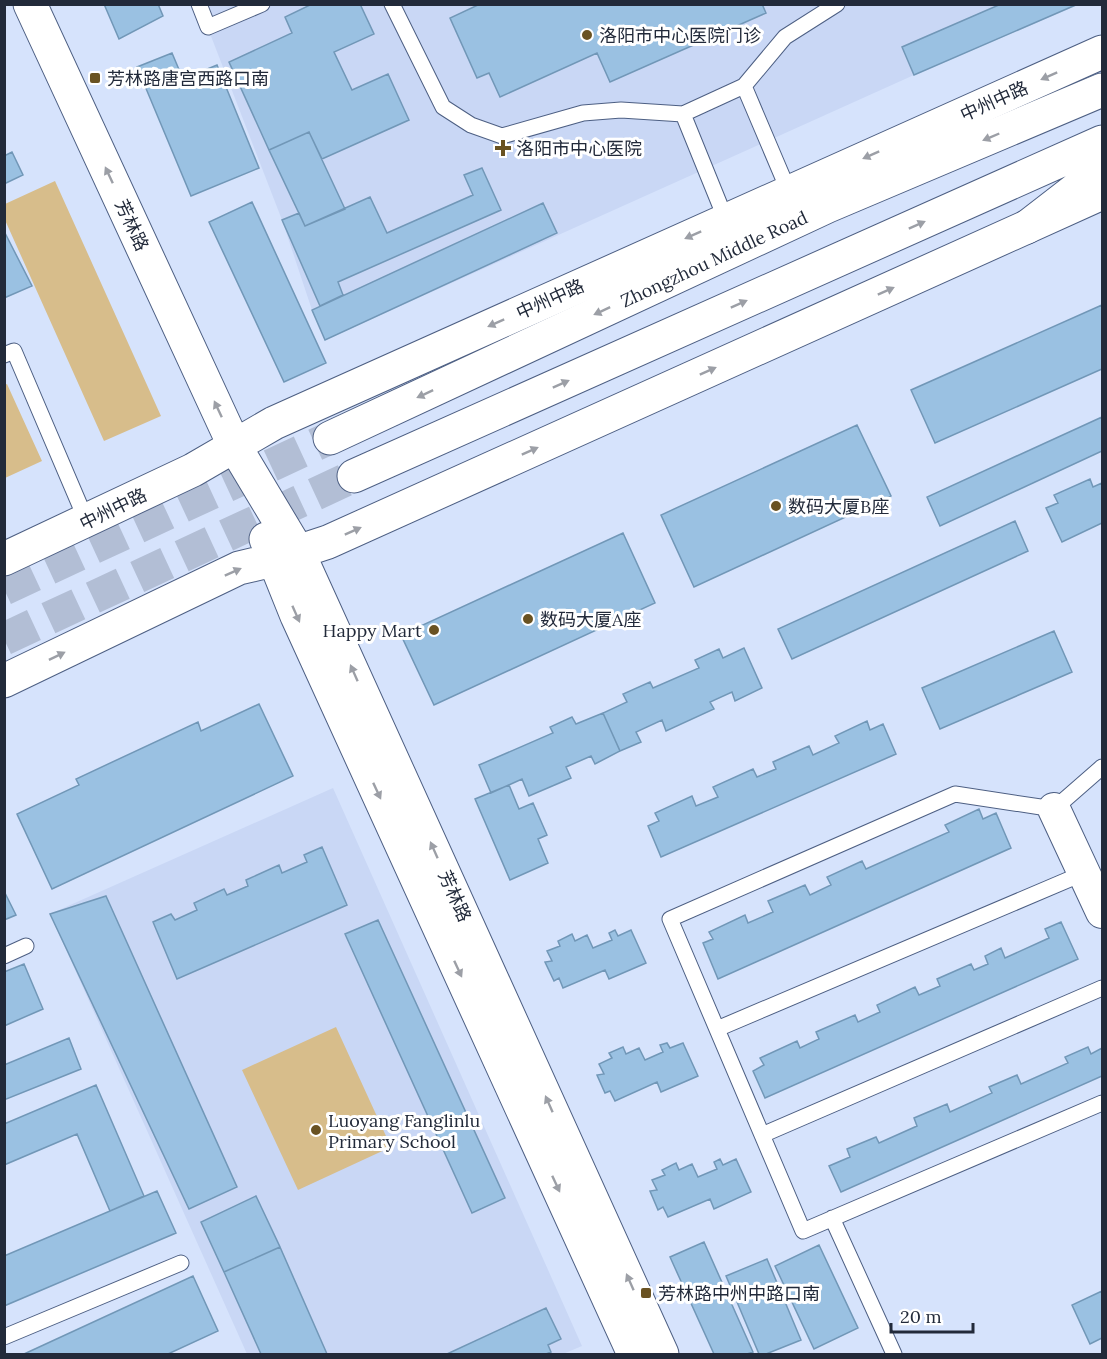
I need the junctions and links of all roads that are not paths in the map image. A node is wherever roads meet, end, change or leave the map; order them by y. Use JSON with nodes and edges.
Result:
{"nodes":[{"id":1,"x":30,"y":4,"type":"edge"},
{"id":2,"x":199,"y":4,"type":"edge"},
{"id":3,"x":262,"y":4,"type":"edge"},
{"id":4,"x":392,"y":4,"type":"edge"},
{"id":5,"x":837,"y":4,"type":"edge"},
{"id":6,"x":1102,"y":52,"type":"edge"},
{"id":7,"x":744,"y":86,"type":"junction"},
{"id":8,"x":1102,"y":90,"type":"edge"},
{"id":9,"x":683,"y":114,"type":"junction"},
{"id":10,"x":1102,"y":142,"type":"edge"},
{"id":11,"x":1102,"y":169,"type":"edge"},
{"id":12,"x":789,"y":192,"type":"junction"},
{"id":13,"x":1102,"y":193,"type":"edge"},
{"id":14,"x":726,"y":220,"type":"junction"},
{"id":15,"x":1027,"y":227,"type":"junction"},
{"id":16,"x":4,"y":355,"type":"edge"},
{"id":17,"x":330,"y":438,"type":"tunnel mouth"},
{"id":18,"x":234,"y":445,"type":"junction"},
{"id":19,"x":354,"y":476,"type":"tunnel mouth"},
{"id":20,"x":87,"y":522,"type":"junction"},
{"id":21,"x":285,"y":556,"type":"junction"},
{"id":22,"x":4,"y":559,"type":"edge"},
{"id":23,"x":4,"y":681,"type":"edge"},
{"id":24,"x":1102,"y":767,"type":"edge"},
{"id":25,"x":1054,"y":809,"type":"junction"},
{"id":26,"x":1084,"y":873,"type":"junction"},
{"id":27,"x":1102,"y":912,"type":"edge"},
{"id":28,"x":26,"y":946,"type":"dead end"},
{"id":29,"x":4,"y":956,"type":"edge"},
{"id":30,"x":1102,"y":988,"type":"edge"},
{"id":31,"x":717,"y":1029,"type":"junction"},
{"id":32,"x":1102,"y":1103,"type":"edge"},
{"id":33,"x":762,"y":1135,"type":"junction"},
{"id":34,"x":832,"y":1218,"type":"junction"},
{"id":35,"x":181,"y":1263,"type":"dead end"},
{"id":36,"x":4,"y":1337,"type":"edge"},
{"id":37,"x":634,"y":1354,"type":"edge"},
{"id":38,"x":662,"y":1354,"type":"edge"},
{"id":39,"x":894,"y":1354,"type":"edge"}],
"edges":[{"from":18,"to":1,"type":"main road","name":"芳林路","one_way":true},
{"from":2,"to":3,"type":"lane"},
{"from":4,"to":9,"type":"lane"},
{"from":5,"to":7,"type":"lane"},
{"from":6,"to":12,"type":"main road","name":"中州中路","one_way":true},
{"from":7,"to":9,"type":"lane"},
{"from":7,"to":12,"type":"lane"},
{"from":8,"to":17,"type":"main road","name":"Zhongzhou Middle Road","one_way":true},
{"from":9,"to":14,"type":"lane"},
{"from":19,"to":10,"type":"main road","one_way":true},
{"from":11,"to":15,"type":"main road"},
{"from":12,"to":14,"type":"main road","name":"中州中路"},
{"from":13,"to":15,"type":"main road"},
{"from":14,"to":18,"type":"main road","name":"中州中路","one_way":true},
{"from":21,"to":15,"type":"main road","one_way":true},
{"from":16,"to":20,"type":"lane"},
{"from":18,"to":20,"type":"main road","name":"中州中路"},
{"from":18,"to":21,"type":"main road","name":"芳林路"},
{"from":20,"to":22,"type":"main road","name":"中州中路"},
{"from":23,"to":21,"type":"main road","one_way":true},
{"from":21,"to":37,"type":"main road","name":"芳林路","one_way":true},
{"from":38,"to":21,"type":"main road","name":"芳林路","one_way":true},
{"from":24,"to":25,"type":"lane"},
{"from":25,"to":26,"type":"street"},
{"from":25,"to":31,"type":"lane"},
{"from":26,"to":27,"type":"street"},
{"from":26,"to":31,"type":"lane"},
{"from":28,"to":29,"type":"lane"},
{"from":30,"to":33,"type":"lane"},
{"from":31,"to":33,"type":"lane"},
{"from":32,"to":34,"type":"lane"},
{"from":33,"to":34,"type":"lane"},
{"from":34,"to":39,"type":"lane"},
{"from":35,"to":36,"type":"lane"}]}
